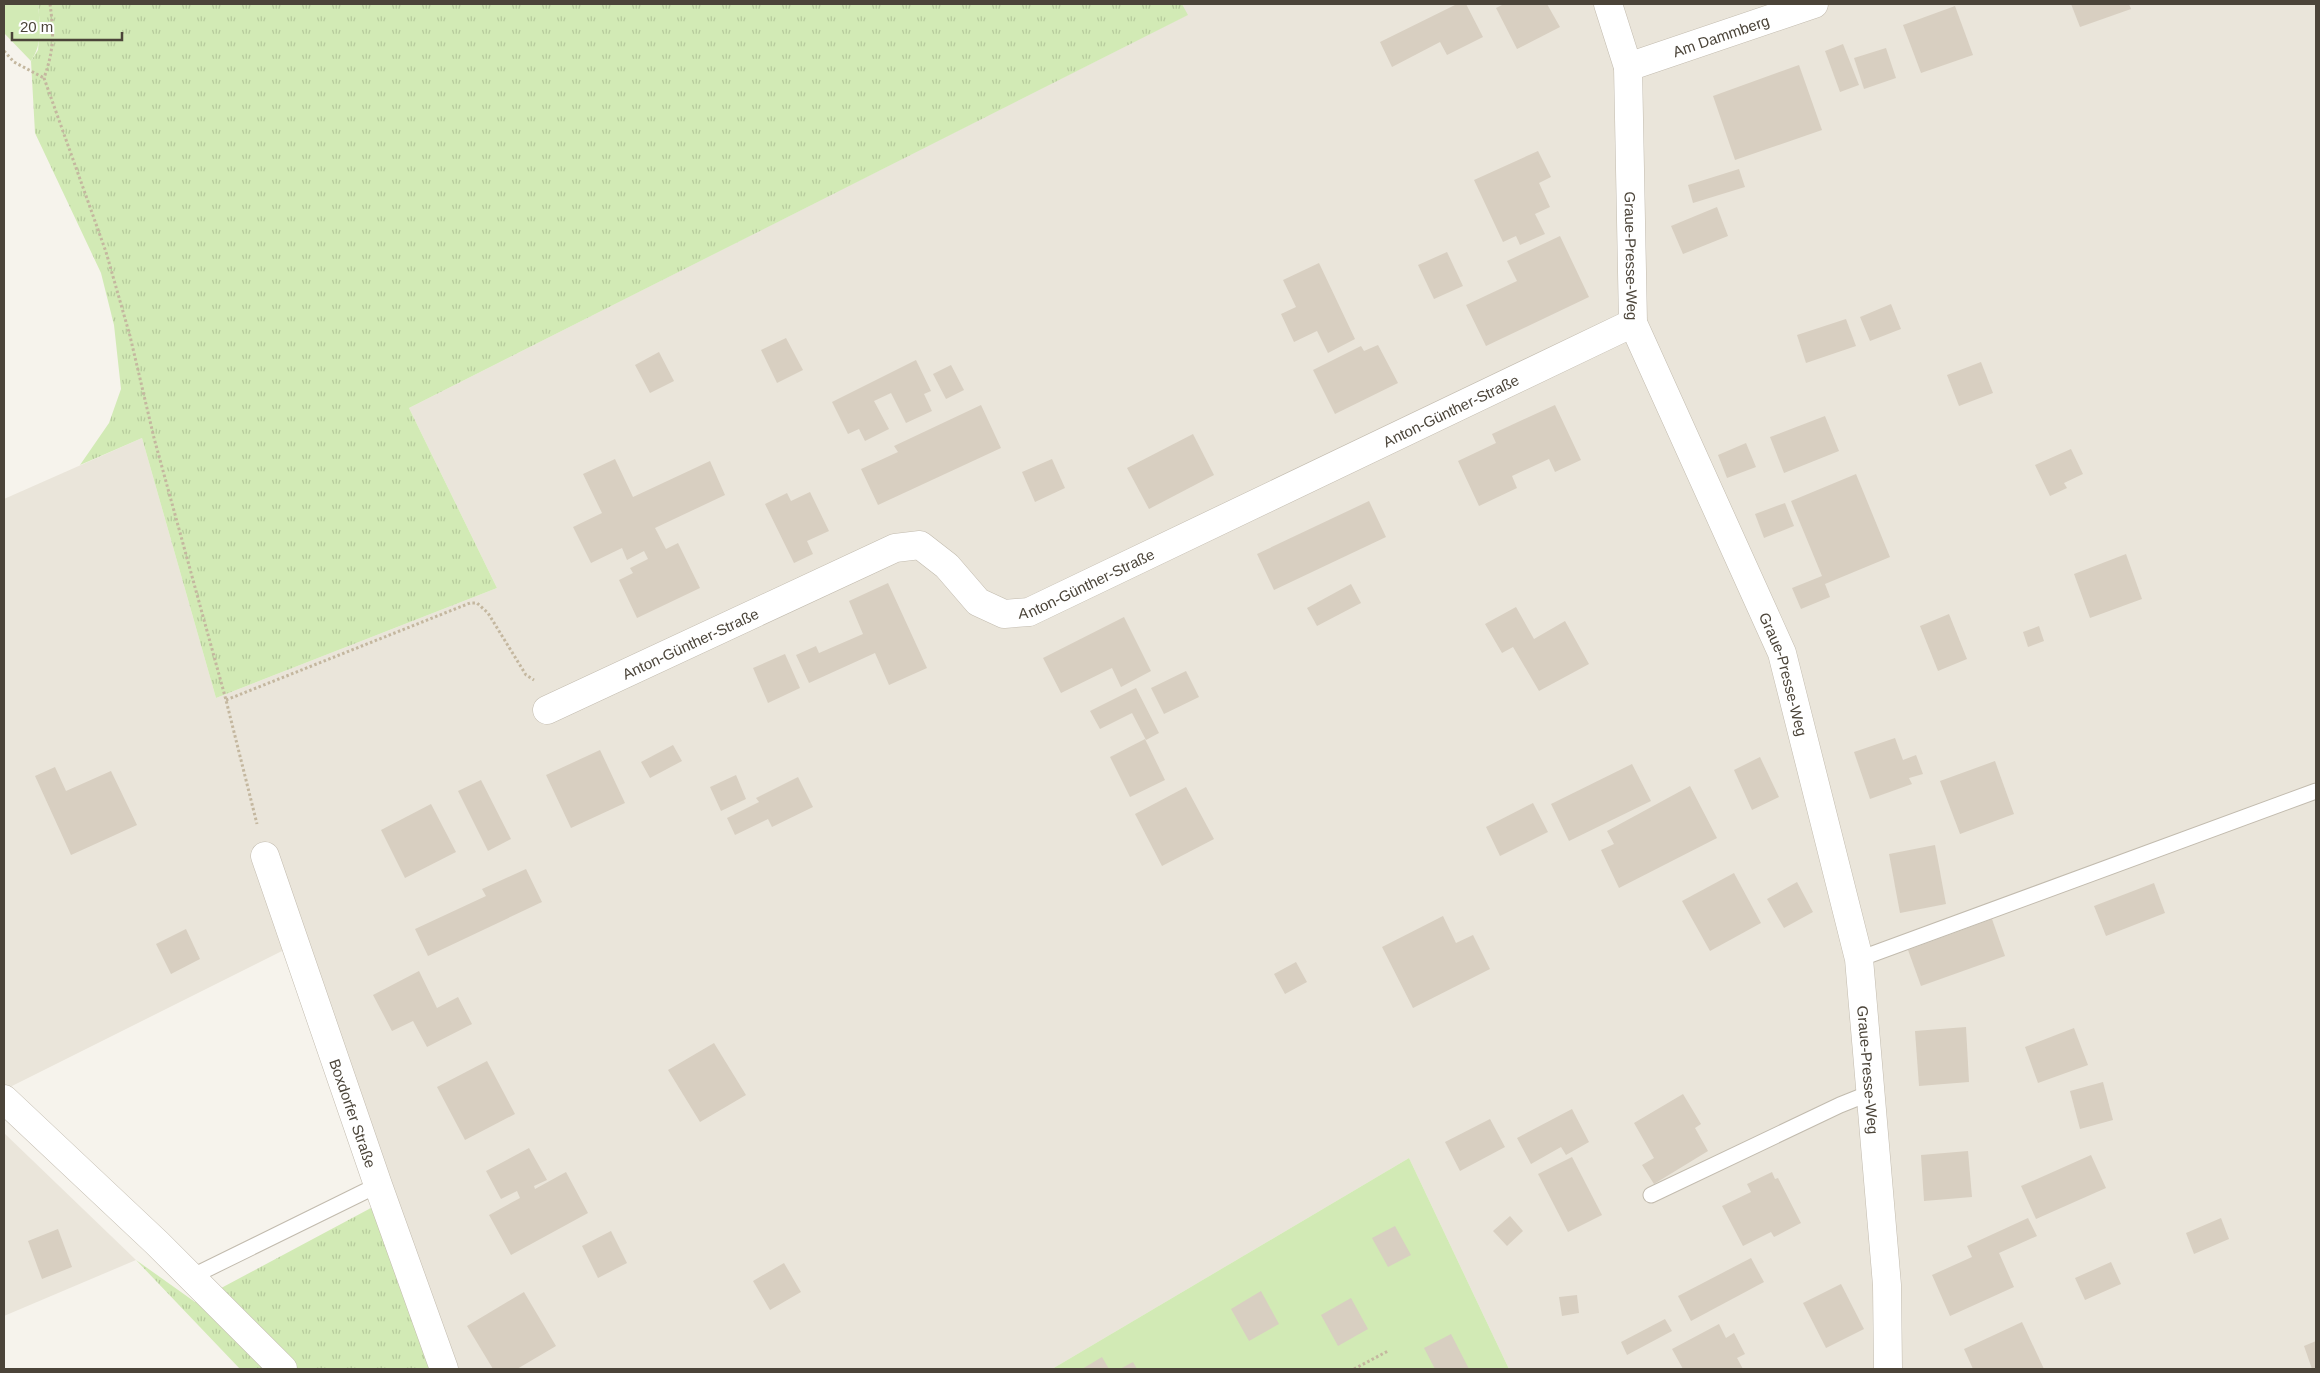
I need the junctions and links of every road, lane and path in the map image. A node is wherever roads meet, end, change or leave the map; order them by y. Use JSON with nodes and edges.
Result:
{"nodes":[{"id":1,"x":50,"y":4,"type":"edge"},
{"id":2,"x":1608,"y":4,"type":"edge"},
{"id":3,"x":1814,"y":4,"type":"edge"},
{"id":4,"x":4,"y":51,"type":"edge"},
{"id":5,"x":1628,"y":67,"type":"junction"},
{"id":6,"x":44,"y":78,"type":"junction"},
{"id":7,"x":1634,"y":323,"type":"junction"},
{"id":8,"x":226,"y":700,"type":"junction"},
{"id":9,"x":557,"y":705,"type":"joint"},
{"id":10,"x":2316,"y":791,"type":"edge"},
{"id":11,"x":265,"y":856,"type":"joint"},
{"id":12,"x":1859,"y":959,"type":"junction"},
{"id":13,"x":1870,"y":1093,"type":"junction"},
{"id":14,"x":4,"y":1099,"type":"edge"},
{"id":15,"x":378,"y":1185,"type":"junction"},
{"id":16,"x":1651,"y":1195,"type":"dead end"},
{"id":17,"x":191,"y":1277,"type":"junction"},
{"id":18,"x":1388,"y":1351,"type":"dead end"},
{"id":19,"x":283,"y":1369,"type":"edge"},
{"id":20,"x":444,"y":1369,"type":"edge"},
{"id":21,"x":1354,"y":1369,"type":"edge"},
{"id":22,"x":1888,"y":1369,"type":"edge"}],
"edges":[{"from":1,"to":6,"type":"path"},
{"from":2,"to":5,"type":"street","name":"Graue-Presse-Weg"},
{"from":3,"to":5,"type":"street","name":"Am Dammberg"},
{"from":4,"to":6,"type":"path"},
{"from":5,"to":7,"type":"street","name":"Graue-Presse-Weg"},
{"from":6,"to":8,"type":"path"},
{"from":7,"to":9,"type":"street","name":"Anton-Günther-Straße"},
{"from":7,"to":12,"type":"street","name":"Graue-Presse-Weg"},
{"from":8,"to":9,"type":"path"},
{"from":8,"to":11,"type":"path"},
{"from":10,"to":12,"type":"lane"},
{"from":11,"to":15,"type":"street","name":"Boxdorfer Straße"},
{"from":12,"to":13,"type":"street","name":"Graue-Presse-Weg"},
{"from":13,"to":16,"type":"lane"},
{"from":13,"to":22,"type":"street","name":"Graue-Presse-Weg"},
{"from":14,"to":17,"type":"street"},
{"from":15,"to":17,"type":"lane"},
{"from":15,"to":20,"type":"street","name":"Boxdorfer Straße"},
{"from":17,"to":19,"type":"street"},
{"from":18,"to":21,"type":"path"}]}
